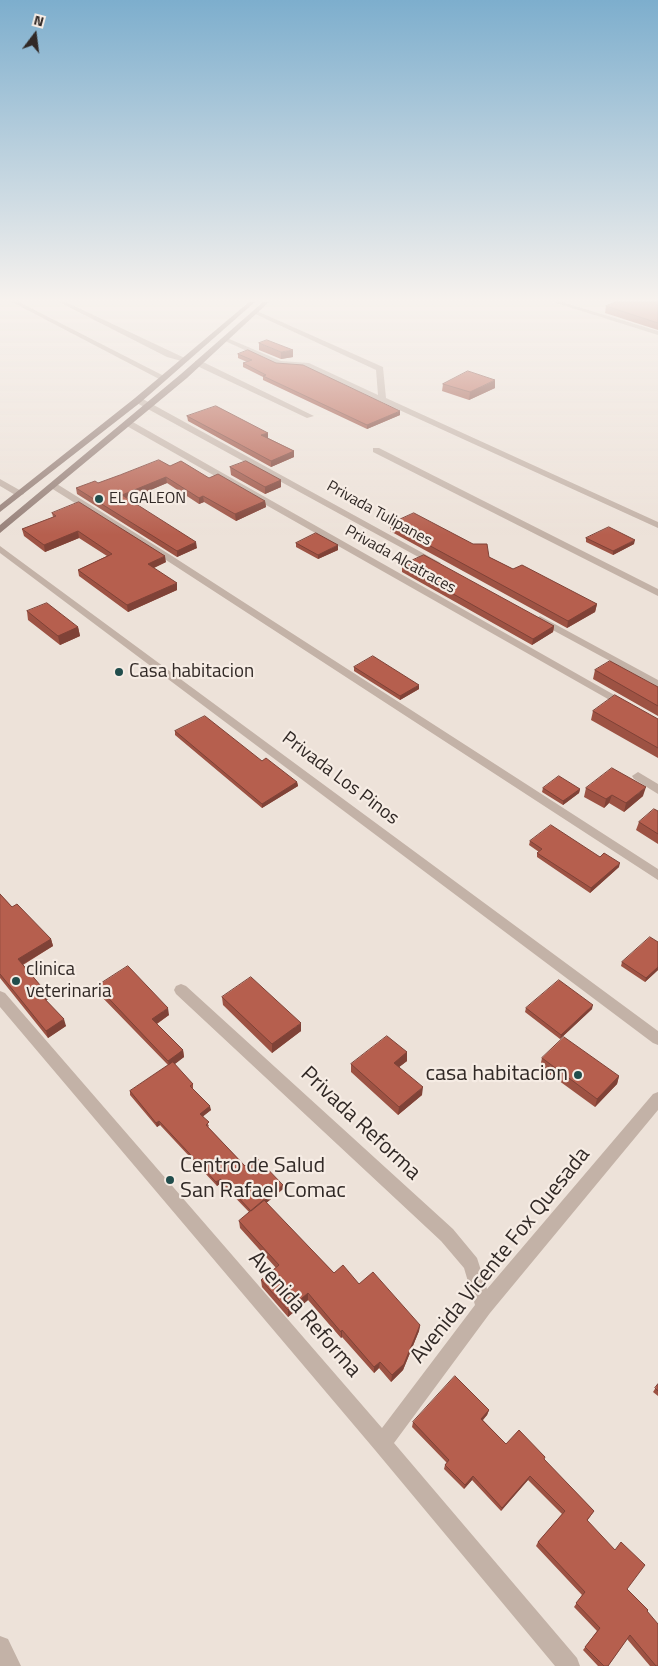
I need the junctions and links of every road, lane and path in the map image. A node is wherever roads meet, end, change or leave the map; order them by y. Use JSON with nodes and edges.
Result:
{"nodes":[{"id":1,"x":162,"y":380,"type":"edge"},
{"id":2,"x":179,"y":380,"type":"edge"},
{"id":3,"x":233,"y":380,"type":"edge"},
{"id":4,"x":338,"y":380,"type":"edge"},
{"id":5,"x":381,"y":380,"type":"edge"},
{"id":6,"x":138,"y":400,"type":"junction"},
{"id":7,"x":382,"y":400,"type":"junction"},
{"id":8,"x":149,"y":406,"type":"junction"},
{"id":9,"x":310,"y":416,"type":"dead end"},
{"id":10,"x":128,"y":423,"type":"junction"},
{"id":11,"x":376,"y":450,"type":"dead end"},
{"id":12,"x":0,"y":482,"type":"edge"},
{"id":13,"x":54,"y":486,"type":"junction"},
{"id":14,"x":20,"y":494,"type":"junction"},
{"id":15,"x":0,"y":509,"type":"edge"},
{"id":16,"x":658,"y":525,"type":"edge"},
{"id":17,"x":0,"y":530,"type":"edge"},
{"id":18,"x":0,"y":549,"type":"edge"},
{"id":19,"x":441,"y":566,"type":"edge"},
{"id":20,"x":658,"y":593,"type":"edge"},
{"id":21,"x":527,"y":612,"type":"edge"},
{"id":22,"x":658,"y":684,"type":"edge"},
{"id":23,"x":632,"y":708,"type":"edge"},
{"id":24,"x":638,"y":776,"type":"dead end"},
{"id":25,"x":658,"y":790,"type":"edge"},
{"id":26,"x":658,"y":875,"type":"edge"},
{"id":27,"x":181,"y":990,"type":"dead end"},
{"id":28,"x":0,"y":997,"type":"edge"},
{"id":29,"x":658,"y":1039,"type":"edge"},
{"id":30,"x":658,"y":1098,"type":"edge"},
{"id":31,"x":484,"y":1307,"type":"junction"},
{"id":32,"x":382,"y":1443,"type":"junction"},
{"id":33,"x":0,"y":1647,"type":"edge"},
{"id":34,"x":10,"y":1666,"type":"edge"},
{"id":35,"x":569,"y":1666,"type":"edge"}],
"edges":[{"from":1,"to":6,"type":"main road"},
{"from":2,"to":8,"type":"main road"},
{"from":3,"to":9,"type":"street"},
{"from":4,"to":7,"type":"street"},
{"from":5,"to":7,"type":"street"},
{"from":6,"to":8,"type":"street","name":"Privada Tulipanes"},
{"from":6,"to":14,"type":"main road"},
{"from":7,"to":16,"type":"street"},
{"from":8,"to":10,"type":"main road"},
{"from":8,"to":19,"type":"street","name":"Privada Tulipanes"},
{"from":10,"to":13,"type":"main road"},
{"from":10,"to":23,"type":"street","name":"Privada Alcatraces"},
{"from":11,"to":20,"type":"street"},
{"from":12,"to":14,"type":"street"},
{"from":13,"to":17,"type":"main road"},
{"from":13,"to":26,"type":"street"},
{"from":14,"to":15,"type":"main road"},
{"from":18,"to":29,"type":"street","name":"Privada Los Pinos"},
{"from":21,"to":22,"type":"street"},
{"from":24,"to":25,"type":"street"},
{"from":27,"to":31,"type":"street","name":"Privada Reforma"},
{"from":28,"to":32,"type":"street","name":"Avenida Reforma"},
{"from":30,"to":31,"type":"street","name":"Avenida Vicente Fox Quesada"},
{"from":31,"to":32,"type":"street","name":"Avenida Vicente Fox Quesada"},
{"from":32,"to":35,"type":"street","name":"Avenida Reforma"},
{"from":33,"to":34,"type":"street"}]}
